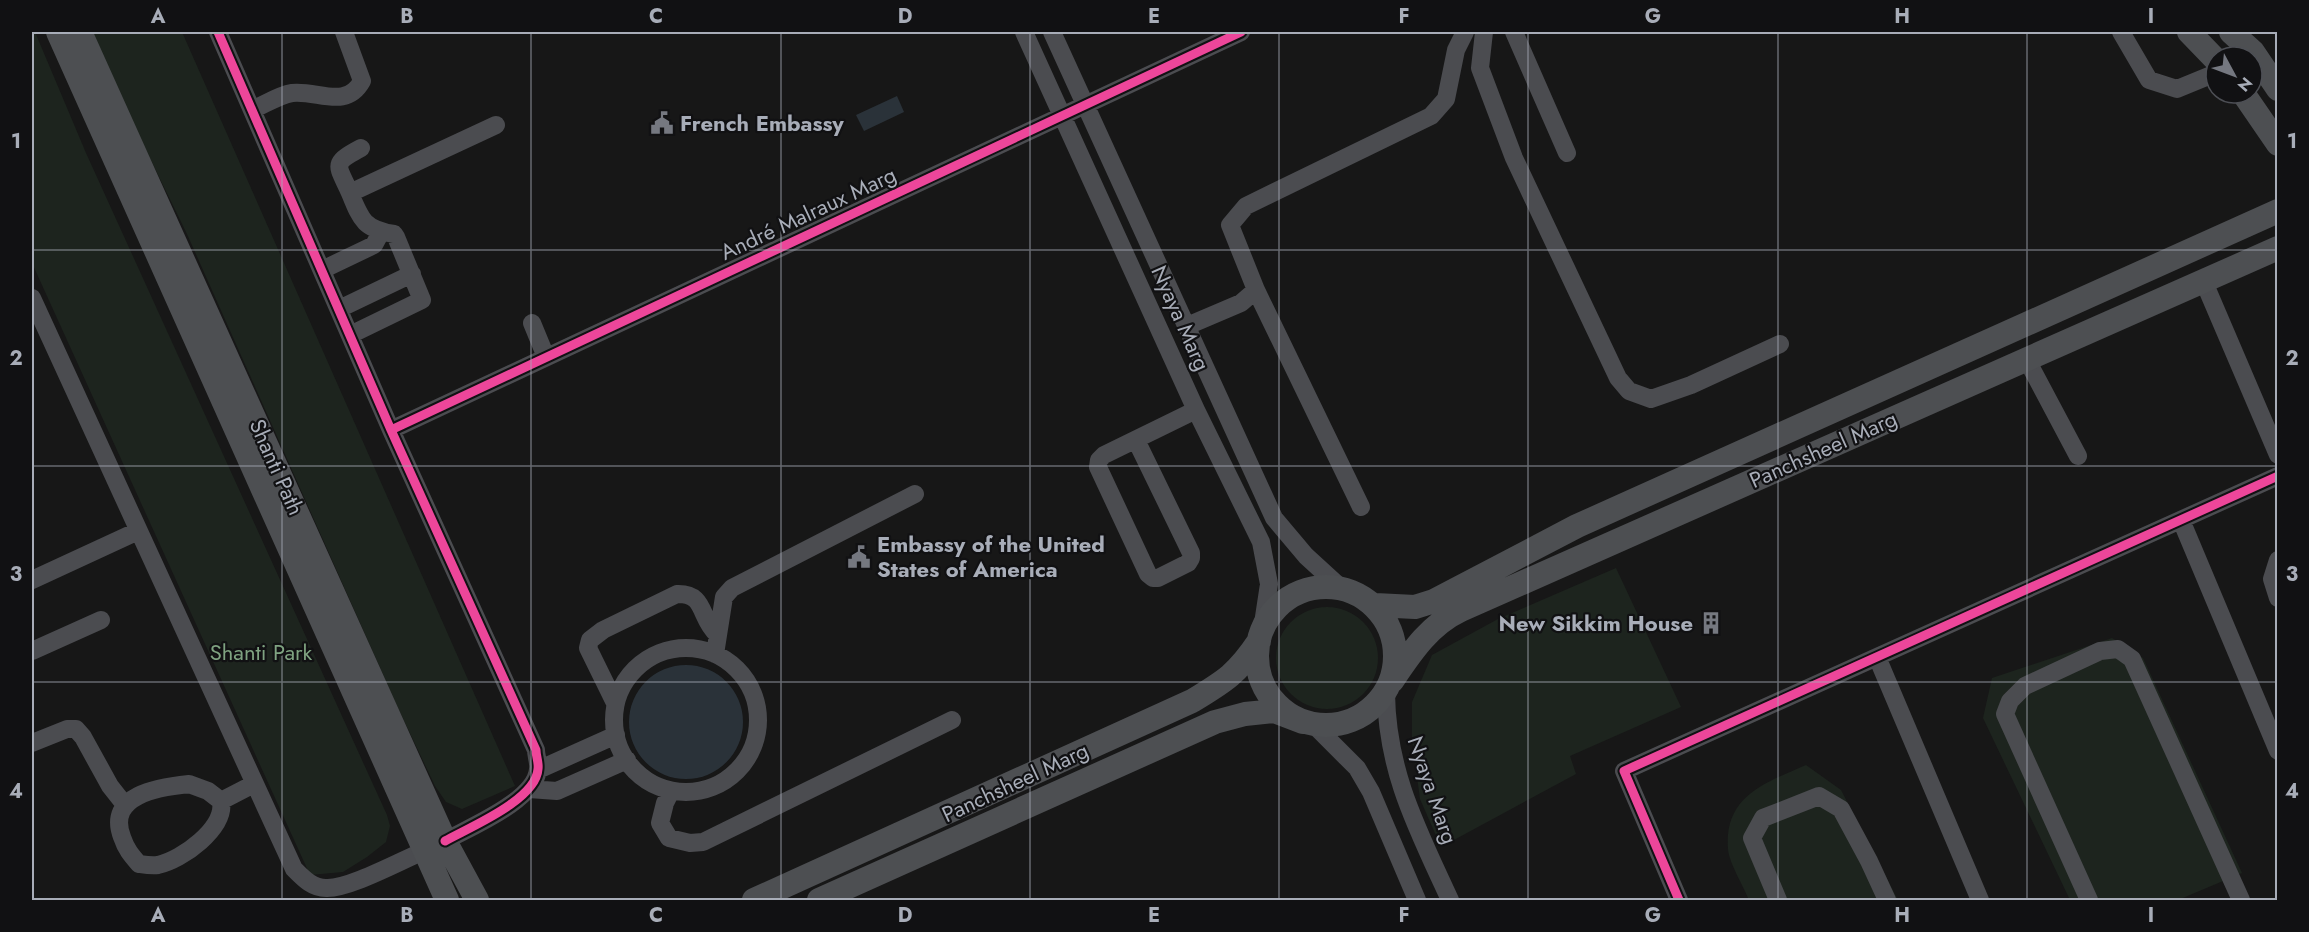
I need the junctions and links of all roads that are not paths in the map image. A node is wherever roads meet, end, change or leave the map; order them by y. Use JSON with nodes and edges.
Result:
{"nodes":[{"id":1,"x":58,"y":32,"type":"edge"},
{"id":2,"x":80,"y":32,"type":"edge"},
{"id":3,"x":218,"y":32,"type":"edge"},
{"id":4,"x":344,"y":32,"type":"edge"},
{"id":5,"x":1024,"y":32,"type":"edge"},
{"id":6,"x":1052,"y":32,"type":"edge"},
{"id":7,"x":1241,"y":32,"type":"edge"},
{"id":8,"x":1466,"y":32,"type":"edge"},
{"id":9,"x":1484,"y":32,"type":"edge"},
{"id":10,"x":1514,"y":32,"type":"edge"},
{"id":11,"x":2121,"y":32,"type":"edge"},
{"id":12,"x":2189,"y":32,"type":"edge"},
{"id":13,"x":2231,"y":32,"type":"edge"},
{"id":14,"x":2242,"y":45,"type":"edge"},
{"id":15,"x":2204,"y":48,"type":"edge"},
{"id":16,"x":2264,"y":73,"type":"edge"},
{"id":17,"x":2204,"y":79,"type":"edge"},
{"id":18,"x":2277,"y":89,"type":"edge"},
{"id":19,"x":1085,"y":104,"type":"junction"},
{"id":20,"x":2251,"y":105,"type":"edge"},
{"id":21,"x":252,"y":110,"type":"junction"},
{"id":22,"x":1061,"y":115,"type":"junction"},
{"id":23,"x":496,"y":125,"type":"dead end"},
{"id":24,"x":2277,"y":144,"type":"edge"},
{"id":25,"x":361,"y":148,"type":"dead end"},
{"id":26,"x":1567,"y":153,"type":"dead end"},
{"id":27,"x":350,"y":193,"type":"junction"},
{"id":28,"x":2277,"y":211,"type":"edge"},
{"id":29,"x":381,"y":232,"type":"junction"},
{"id":30,"x":2277,"y":248,"type":"edge"},
{"id":31,"x":322,"y":270,"type":"junction"},
{"id":32,"x":412,"y":274,"type":"junction"},
{"id":33,"x":2204,"y":282,"type":"junction"},
{"id":34,"x":1256,"y":290,"type":"junction"},
{"id":35,"x":32,"y":298,"type":"edge"},
{"id":36,"x":339,"y":309,"type":"junction"},
{"id":37,"x":532,"y":323,"type":"dead end"},
{"id":38,"x":1187,"y":326,"type":"junction"},
{"id":39,"x":350,"y":335,"type":"junction"},
{"id":40,"x":1780,"y":344,"type":"dead end"},
{"id":41,"x":546,"y":357,"type":"junction"},
{"id":42,"x":2027,"y":360,"type":"junction"},
{"id":43,"x":1196,"y":410,"type":"junction"},
{"id":44,"x":392,"y":430,"type":"junction"},
{"id":45,"x":1136,"y":440,"type":"junction"},
{"id":46,"x":2277,"y":455,"type":"edge"},
{"id":47,"x":2078,"y":456,"type":"dead end"},
{"id":48,"x":2277,"y":476,"type":"edge"},
{"id":49,"x":915,"y":494,"type":"dead end"},
{"id":50,"x":1361,"y":507,"type":"dead end"},
{"id":51,"x":2181,"y":520,"type":"junction"},
{"id":52,"x":138,"y":531,"type":"junction"},
{"id":53,"x":2277,"y":560,"type":"edge"},
{"id":54,"x":32,"y":580,"type":"edge"},
{"id":55,"x":1341,"y":588,"type":"junction"},
{"id":56,"x":2277,"y":598,"type":"edge"},
{"id":57,"x":1375,"y":606,"type":"junction"},
{"id":58,"x":101,"y":620,"type":"dead end"},
{"id":59,"x":717,"y":634,"type":"junction"},
{"id":60,"x":1260,"y":636,"type":"junction"},
{"id":61,"x":32,"y":651,"type":"edge"},
{"id":62,"x":715,"y":654,"type":"junction"},
{"id":63,"x":1877,"y":657,"type":"junction"},
{"id":64,"x":1389,"y":687,"type":"junction"},
{"id":65,"x":615,"y":703,"type":"junction"},
{"id":66,"x":952,"y":720,"type":"dead end"},
{"id":67,"x":1308,"y":723,"type":"junction"},
{"id":68,"x":616,"y":735,"type":"junction"},
{"id":69,"x":32,"y":743,"type":"edge"},
{"id":70,"x":2277,"y":751,"type":"edge"},
{"id":71,"x":627,"y":760,"type":"junction"},
{"id":72,"x":538,"y":770,"type":"junction"},
{"id":73,"x":255,"y":784,"type":"junction"},
{"id":74,"x":530,"y":789,"type":"junction"},
{"id":75,"x":671,"y":791,"type":"junction"},
{"id":76,"x":221,"y":801,"type":"junction"},
{"id":77,"x":125,"y":805,"type":"junction"},
{"id":78,"x":445,"y":841,"type":"junction"},
{"id":79,"x":424,"y":851,"type":"junction"},
{"id":80,"x":447,"y":900,"type":"edge"},
{"id":81,"x":477,"y":900,"type":"edge"},
{"id":82,"x":754,"y":900,"type":"edge"},
{"id":83,"x":819,"y":900,"type":"edge"},
{"id":84,"x":1417,"y":900,"type":"edge"},
{"id":85,"x":1450,"y":900,"type":"edge"},
{"id":86,"x":1680,"y":900,"type":"edge"},
{"id":87,"x":1778,"y":900,"type":"edge"},
{"id":88,"x":1887,"y":900,"type":"edge"},
{"id":89,"x":1980,"y":900,"type":"edge"},
{"id":90,"x":2089,"y":900,"type":"edge"},
{"id":91,"x":2241,"y":900,"type":"edge"}],
"edges":[{"from":1,"to":79,"type":"main road","name":"Shanti Path"},
{"from":2,"to":78,"type":"main road","name":"Shanti Path"},
{"from":3,"to":21,"type":"street"},
{"from":4,"to":21,"type":"street"},
{"from":5,"to":22,"type":"street","name":"Nyaya Marg"},
{"from":6,"to":19,"type":"street","name":"Nyaya Marg"},
{"from":7,"to":19,"type":"street","name":"André Malraux Marg"},
{"from":8,"to":34,"type":"street"},
{"from":9,"to":40,"type":"street"},
{"from":10,"to":26,"type":"street"},
{"from":11,"to":17,"type":"street"},
{"from":12,"to":15,"type":"main road"},
{"from":13,"to":14,"type":"main road"},
{"from":16,"to":18,"type":"main road"},
{"from":19,"to":22,"type":"street","name":"André Malraux Marg"},
{"from":19,"to":38,"type":"street","name":"Nyaya Marg"},
{"from":20,"to":24,"type":"main road"},
{"from":21,"to":31,"type":"street"},
{"from":22,"to":41,"type":"street","name":"André Malraux Marg"},
{"from":22,"to":43,"type":"street","name":"Nyaya Marg"},
{"from":23,"to":27,"type":"street"},
{"from":25,"to":27,"type":"street"},
{"from":27,"to":29,"type":"street"},
{"from":28,"to":57,"type":"main road","name":"Panchsheel Marg"},
{"from":29,"to":31,"type":"street"},
{"from":29,"to":32,"type":"street"},
{"from":30,"to":33,"type":"main road","name":"Panchsheel Marg"},
{"from":31,"to":36,"type":"street"},
{"from":32,"to":36,"type":"street"},
{"from":32,"to":39,"type":"street"},
{"from":33,"to":42,"type":"main road","name":"Panchsheel Marg"},
{"from":33,"to":46,"type":"street"},
{"from":34,"to":38,"type":"street"},
{"from":34,"to":50,"type":"street"},
{"from":35,"to":52,"type":"street"},
{"from":36,"to":39,"type":"street"},
{"from":37,"to":41,"type":"street"},
{"from":38,"to":55,"type":"street","name":"Nyaya Marg"},
{"from":39,"to":44,"type":"street"},
{"from":41,"to":44,"type":"street","name":"André Malraux Marg"},
{"from":42,"to":47,"type":"street"},
{"from":42,"to":64,"type":"main road","name":"Panchsheel Marg"},
{"from":43,"to":45,"type":"street"},
{"from":43,"to":60,"type":"street","name":"Nyaya Marg"},
{"from":44,"to":72,"type":"street"},
{"from":45,"to":45,"type":"street"},
{"from":48,"to":51,"type":"street"},
{"from":49,"to":59,"type":"street"},
{"from":51,"to":63,"type":"street"},
{"from":51,"to":70,"type":"street"},
{"from":52,"to":54,"type":"street"},
{"from":52,"to":73,"type":"street"},
{"from":53,"to":56,"type":"street"},
{"from":55,"to":57,"type":"main road"},
{"from":55,"to":60,"type":"main road"},
{"from":57,"to":64,"type":"main road"},
{"from":58,"to":61,"type":"street"},
{"from":59,"to":62,"type":"street"},
{"from":59,"to":65,"type":"street"},
{"from":60,"to":67,"type":"main road"},
{"from":60,"to":82,"type":"main road","name":"Panchsheel Marg"},
{"from":62,"to":65,"type":"street"},
{"from":62,"to":75,"type":"street"},
{"from":63,"to":86,"type":"street"},
{"from":63,"to":89,"type":"street"},
{"from":64,"to":67,"type":"main road"},
{"from":64,"to":85,"type":"street","name":"Nyaya Marg"},
{"from":65,"to":68,"type":"street"},
{"from":66,"to":75,"type":"street"},
{"from":67,"to":83,"type":"main road"},
{"from":67,"to":84,"type":"street"},
{"from":68,"to":71,"type":"street"},
{"from":68,"to":72,"type":"street"},
{"from":69,"to":77,"type":"street"},
{"from":71,"to":74,"type":"street"},
{"from":71,"to":75,"type":"street"},
{"from":72,"to":74,"type":"street"},
{"from":73,"to":76,"type":"street"},
{"from":73,"to":79,"type":"street"},
{"from":74,"to":78,"type":"street"},
{"from":76,"to":77,"type":"street"},
{"from":76,"to":77,"type":"street"},
{"from":78,"to":81,"type":"main road","name":"Shanti Path"},
{"from":79,"to":80,"type":"main road","name":"Shanti Path"},
{"from":87,"to":88,"type":"street"},
{"from":90,"to":91,"type":"street"}]}
